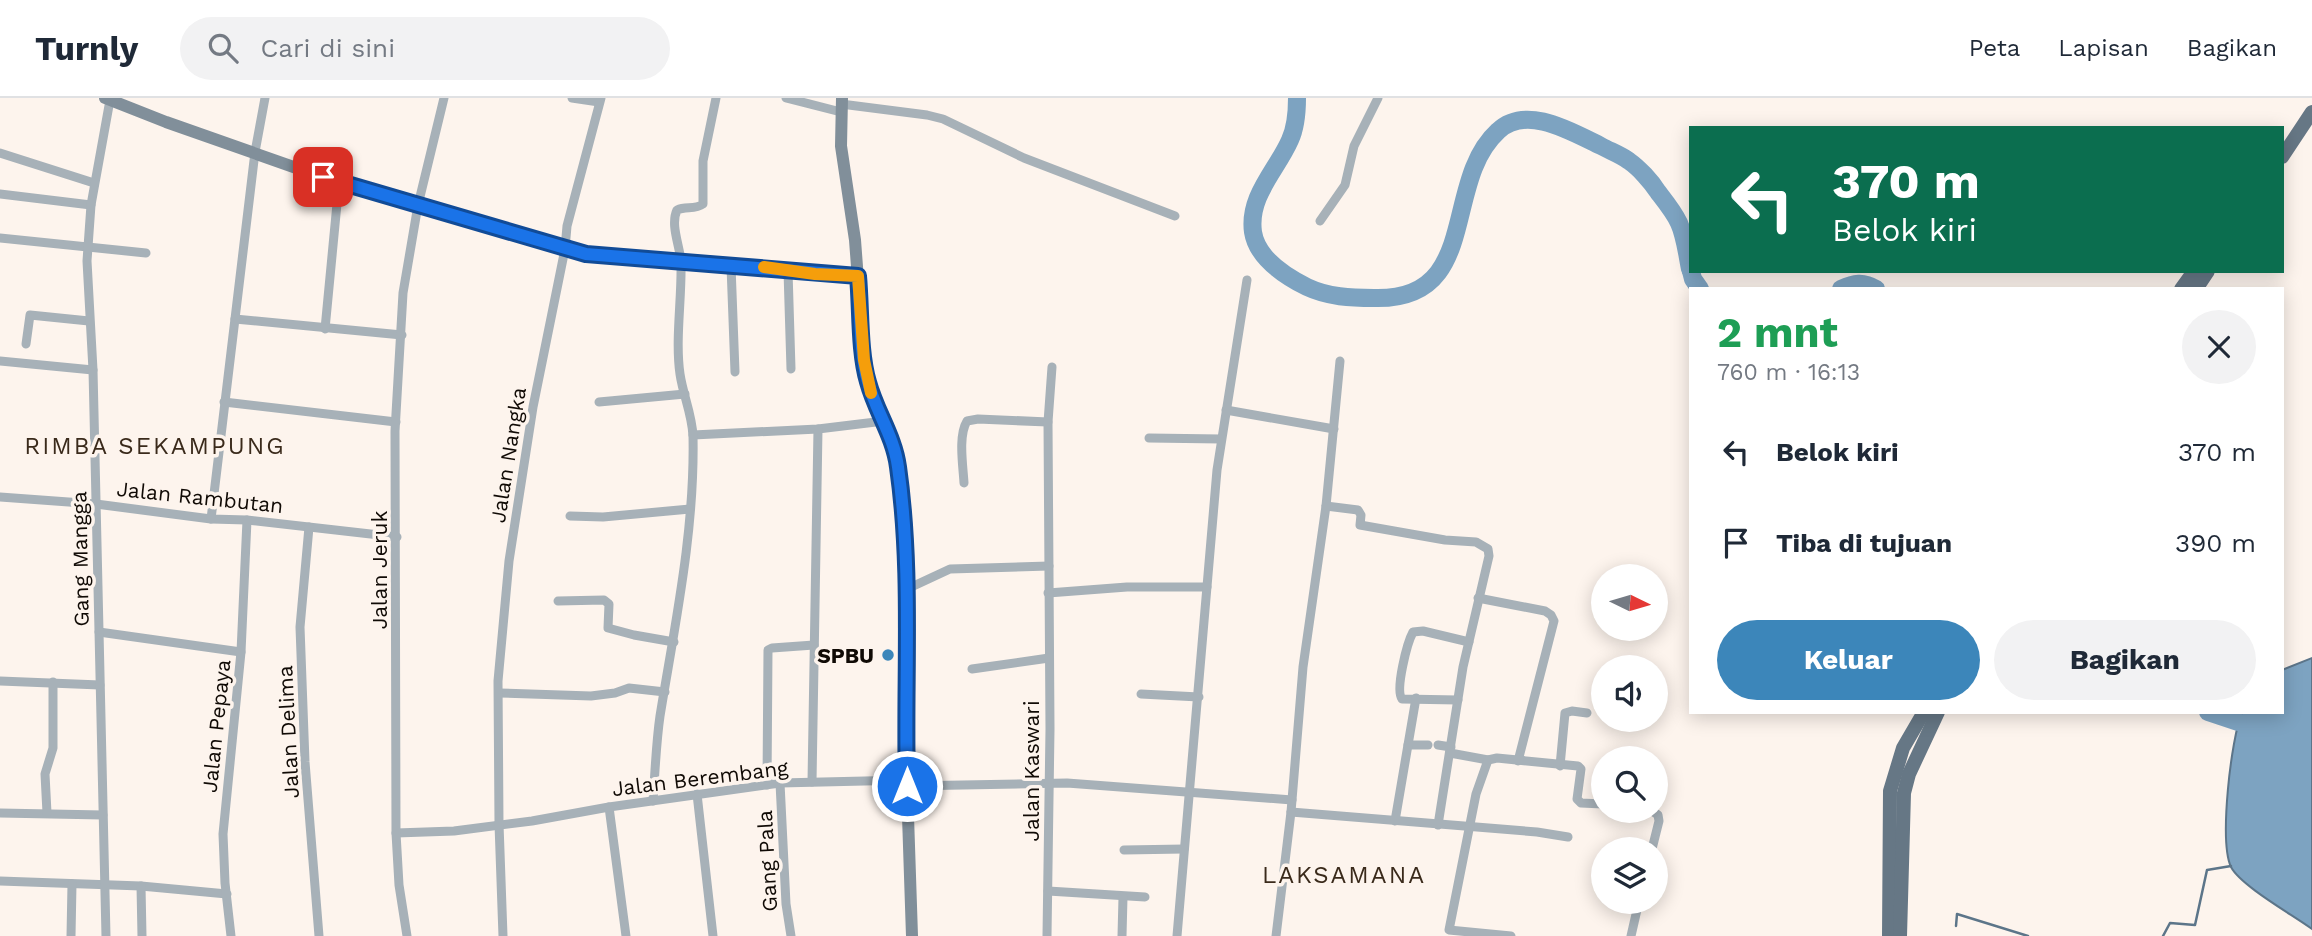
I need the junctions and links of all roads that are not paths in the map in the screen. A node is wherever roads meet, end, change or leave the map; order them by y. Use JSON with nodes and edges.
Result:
{"nodes":[{"id":1,"x":265,"y":98,"type":"edge"},
{"id":2,"x":444,"y":98,"type":"edge"},
{"id":3,"x":572,"y":98,"type":"edge"},
{"id":4,"x":716,"y":98,"type":"edge"},
{"id":5,"x":786,"y":98,"type":"edge"},
{"id":6,"x":1378,"y":98,"type":"edge"},
{"id":7,"x":107,"y":99,"type":"edge"},
{"id":8,"x":600,"y":100,"type":"edge"},
{"id":9,"x":841,"y":104,"type":"edge"},
{"id":10,"x":2312,"y":112,"type":"edge"},
{"id":11,"x":255,"y":152,"type":"junction"},
{"id":12,"x":0,"y":153,"type":"edge"},
{"id":13,"x":2284,"y":154,"type":"edge"},
{"id":14,"x":94,"y":183,"type":"junction"},
{"id":15,"x":339,"y":183,"type":"junction"},
{"id":16,"x":0,"y":194,"type":"edge"},
{"id":17,"x":91,"y":205,"type":"junction"},
{"id":18,"x":418,"y":205,"type":"junction"},
{"id":19,"x":1175,"y":216,"type":"dead end"},
{"id":20,"x":1320,"y":221,"type":"dead end"},
{"id":21,"x":0,"y":238,"type":"edge"},
{"id":22,"x":88,"y":248,"type":"junction"},
{"id":23,"x":565,"y":249,"type":"junction"},
{"id":24,"x":146,"y":253,"type":"dead end"},
{"id":25,"x":681,"y":261,"type":"junction"},
{"id":26,"x":731,"y":266,"type":"junction"},
{"id":27,"x":788,"y":271,"type":"junction"},
{"id":28,"x":858,"y":276,"type":"junction"},
{"id":29,"x":1247,"y":280,"type":"dead end"},
{"id":30,"x":235,"y":320,"type":"junction"},
{"id":31,"x":89,"y":321,"type":"junction"},
{"id":32,"x":325,"y":329,"type":"junction"},
{"id":33,"x":402,"y":335,"type":"junction"},
{"id":34,"x":26,"y":344,"type":"dead end"},
{"id":35,"x":0,"y":361,"type":"edge"},
{"id":36,"x":1340,"y":362,"type":"dead end"},
{"id":37,"x":1052,"y":368,"type":"dead end"},
{"id":38,"x":791,"y":369,"type":"dead end"},
{"id":39,"x":93,"y":370,"type":"junction"},
{"id":40,"x":735,"y":372,"type":"dead end"},
{"id":41,"x":685,"y":394,"type":"junction"},
{"id":42,"x":224,"y":402,"type":"junction"},
{"id":43,"x":599,"y":402,"type":"dead end"},
{"id":44,"x":1226,"y":410,"type":"junction"},
{"id":45,"x":884,"y":421,"type":"junction"},
{"id":46,"x":396,"y":422,"type":"junction"},
{"id":47,"x":1048,"y":422,"type":"junction"},
{"id":48,"x":818,"y":429,"type":"junction"},
{"id":49,"x":1334,"y":429,"type":"junction"},
{"id":50,"x":693,"y":435,"type":"junction"},
{"id":51,"x":1149,"y":438,"type":"dead end"},
{"id":52,"x":1221,"y":439,"type":"junction"},
{"id":53,"x":964,"y":483,"type":"dead end"},
{"id":54,"x":0,"y":497,"type":"edge"},
{"id":55,"x":96,"y":504,"type":"junction"},
{"id":56,"x":1326,"y":506,"type":"junction"},
{"id":57,"x":690,"y":509,"type":"junction"},
{"id":58,"x":570,"y":516,"type":"dead end"},
{"id":59,"x":211,"y":519,"type":"junction"},
{"id":60,"x":247,"y":520,"type":"junction"},
{"id":61,"x":309,"y":527,"type":"junction"},
{"id":62,"x":397,"y":537,"type":"junction"},
{"id":63,"x":1049,"y":566,"type":"junction"},
{"id":64,"x":1207,"y":587,"type":"junction"},
{"id":65,"x":907,"y":589,"type":"junction"},
{"id":66,"x":1048,"y":593,"type":"junction"},
{"id":67,"x":1478,"y":598,"type":"junction"},
{"id":68,"x":558,"y":601,"type":"dead end"},
{"id":69,"x":99,"y":632,"type":"junction"},
{"id":70,"x":674,"y":642,"type":"junction"},
{"id":71,"x":1469,"y":642,"type":"junction"},
{"id":72,"x":814,"y":645,"type":"junction"},
{"id":73,"x":241,"y":652,"type":"junction"},
{"id":74,"x":1049,"y":657,"type":"junction"},
{"id":75,"x":972,"y":668,"type":"dead end"},
{"id":76,"x":0,"y":681,"type":"edge"},
{"id":77,"x":53,"y":682,"type":"junction"},
{"id":78,"x":100,"y":685,"type":"junction"},
{"id":79,"x":665,"y":692,"type":"junction"},
{"id":80,"x":499,"y":693,"type":"junction"},
{"id":81,"x":1141,"y":694,"type":"dead end"},
{"id":82,"x":1199,"y":697,"type":"junction"},
{"id":83,"x":1416,"y":698,"type":"junction"},
{"id":84,"x":1458,"y":700,"type":"junction"},
{"id":85,"x":1587,"y":713,"type":"dead end"},
{"id":86,"x":1923,"y":714,"type":"edge"},
{"id":87,"x":1937,"y":714,"type":"edge"},
{"id":88,"x":1408,"y":745,"type":"junction"},
{"id":89,"x":1450,"y":750,"type":"junction"},
{"id":90,"x":1488,"y":760,"type":"junction"},
{"id":91,"x":1518,"y":761,"type":"junction"},
{"id":92,"x":1560,"y":766,"type":"junction"},
{"id":93,"x":812,"y":782,"type":"junction"},
{"id":94,"x":780,"y":783,"type":"junction"},
{"id":95,"x":907,"y":783,"type":"junction"},
{"id":96,"x":1049,"y":783,"type":"junction"},
{"id":97,"x":767,"y":785,"type":"junction"},
{"id":98,"x":1190,"y":792,"type":"junction"},
{"id":99,"x":697,"y":794,"type":"junction"},
{"id":100,"x":1292,"y":800,"type":"junction"},
{"id":101,"x":653,"y":801,"type":"junction"},
{"id":102,"x":1591,"y":803,"type":"edge"},
{"id":103,"x":610,"y":807,"type":"junction"},
{"id":104,"x":1291,"y":812,"type":"junction"},
{"id":105,"x":0,"y":813,"type":"edge"},
{"id":106,"x":47,"y":813,"type":"junction"},
{"id":107,"x":103,"y":815,"type":"junction"},
{"id":108,"x":1395,"y":821,"type":"junction"},
{"id":109,"x":499,"y":824,"type":"junction"},
{"id":110,"x":1438,"y":825,"type":"junction"},
{"id":111,"x":1469,"y":826,"type":"junction"},
{"id":112,"x":396,"y":834,"type":"junction"},
{"id":113,"x":1569,"y":837,"type":"dead end"},
{"id":114,"x":1184,"y":849,"type":"junction"},
{"id":115,"x":1124,"y":850,"type":"dead end"},
{"id":116,"x":0,"y":881,"type":"edge"},
{"id":117,"x":72,"y":884,"type":"junction"},
{"id":118,"x":105,"y":885,"type":"junction"},
{"id":119,"x":141,"y":886,"type":"junction"},
{"id":120,"x":1048,"y":891,"type":"junction"},
{"id":121,"x":227,"y":894,"type":"junction"},
{"id":122,"x":1122,"y":897,"type":"junction"},
{"id":123,"x":1145,"y":897,"type":"dead end"},
{"id":124,"x":1636,"y":914,"type":"edge"},
{"id":125,"x":71,"y":936,"type":"edge"},
{"id":126,"x":106,"y":936,"type":"edge"},
{"id":127,"x":142,"y":936,"type":"edge"},
{"id":128,"x":231,"y":936,"type":"edge"},
{"id":129,"x":319,"y":936,"type":"edge"},
{"id":130,"x":407,"y":936,"type":"edge"},
{"id":131,"x":503,"y":936,"type":"edge"},
{"id":132,"x":626,"y":936,"type":"edge"},
{"id":133,"x":713,"y":936,"type":"edge"},
{"id":134,"x":791,"y":936,"type":"edge"},
{"id":135,"x":912,"y":936,"type":"edge"},
{"id":136,"x":1047,"y":936,"type":"edge"},
{"id":137,"x":1122,"y":936,"type":"edge"},
{"id":138,"x":1177,"y":936,"type":"edge"},
{"id":139,"x":1276,"y":936,"type":"edge"},
{"id":140,"x":1511,"y":936,"type":"edge"},
{"id":141,"x":1631,"y":936,"type":"edge"},
{"id":142,"x":1889,"y":936,"type":"edge"},
{"id":143,"x":1900,"y":936,"type":"edge"}],
"edges":[{"from":1,"to":11,"type":"street"},
{"from":2,"to":18,"type":"street","name":"Jalan Jeruk"},
{"from":3,"to":8,"type":"street"},
{"from":4,"to":25,"type":"street"},
{"from":5,"to":9,"type":"street"},
{"from":6,"to":20,"type":"street"},
{"from":7,"to":11,"type":"street"},
{"from":7,"to":14,"type":"street","name":"Gang Mangga"},
{"from":8,"to":23,"type":"street","name":"Jalan Nangka"},
{"from":9,"to":19,"type":"street"},
{"from":9,"to":28,"type":"street"},
{"from":10,"to":13,"type":"main road"},
{"from":11,"to":15,"type":"street"},
{"from":11,"to":30,"type":"street"},
{"from":12,"to":14,"type":"street"},
{"from":14,"to":17,"type":"street","name":"Gang Mangga"},
{"from":15,"to":18,"type":"street"},
{"from":15,"to":32,"type":"street"},
{"from":16,"to":17,"type":"street"},
{"from":17,"to":22,"type":"street","name":"Gang Mangga"},
{"from":18,"to":23,"type":"street"},
{"from":18,"to":33,"type":"street","name":"Jalan Jeruk"},
{"from":21,"to":22,"type":"street"},
{"from":22,"to":24,"type":"street"},
{"from":22,"to":31,"type":"street","name":"Gang Mangga"},
{"from":23,"to":25,"type":"street"},
{"from":23,"to":80,"type":"street","name":"Jalan Nangka"},
{"from":25,"to":26,"type":"street"},
{"from":25,"to":41,"type":"street"},
{"from":26,"to":27,"type":"street"},
{"from":26,"to":40,"type":"street"},
{"from":27,"to":28,"type":"street"},
{"from":27,"to":38,"type":"street"},
{"from":28,"to":45,"type":"street"},
{"from":29,"to":44,"type":"street"},
{"from":30,"to":32,"type":"street"},
{"from":30,"to":42,"type":"street"},
{"from":31,"to":34,"type":"street"},
{"from":31,"to":39,"type":"street","name":"Gang Mangga"},
{"from":32,"to":33,"type":"street"},
{"from":33,"to":46,"type":"street","name":"Jalan Jeruk"},
{"from":35,"to":39,"type":"street"},
{"from":36,"to":49,"type":"street"},
{"from":37,"to":47,"type":"street","name":"Jalan Kaswari"},
{"from":39,"to":55,"type":"street","name":"Gang Mangga"},
{"from":41,"to":43,"type":"street"},
{"from":41,"to":50,"type":"street"},
{"from":42,"to":46,"type":"street"},
{"from":42,"to":59,"type":"street"},
{"from":44,"to":49,"type":"street"},
{"from":44,"to":52,"type":"street"},
{"from":45,"to":48,"type":"street"},
{"from":45,"to":65,"type":"street"},
{"from":46,"to":62,"type":"street","name":"Jalan Jeruk"},
{"from":47,"to":53,"type":"street"},
{"from":47,"to":63,"type":"street","name":"Jalan Kaswari"},
{"from":48,"to":50,"type":"street"},
{"from":48,"to":72,"type":"street"},
{"from":49,"to":56,"type":"street"},
{"from":50,"to":57,"type":"street"},
{"from":51,"to":52,"type":"street"},
{"from":52,"to":64,"type":"street"},
{"from":54,"to":55,"type":"street","name":"Jalan Rambutan"},
{"from":55,"to":59,"type":"street","name":"Jalan Rambutan"},
{"from":55,"to":69,"type":"street","name":"Gang Mangga"},
{"from":56,"to":67,"type":"street"},
{"from":56,"to":100,"type":"street"},
{"from":57,"to":58,"type":"street"},
{"from":57,"to":70,"type":"street"},
{"from":59,"to":60,"type":"street","name":"Jalan Rambutan"},
{"from":60,"to":61,"type":"street","name":"Jalan Rambutan"},
{"from":60,"to":73,"type":"street","name":"Jalan Pepaya"},
{"from":61,"to":62,"type":"street","name":"Jalan Rambutan"},
{"from":61,"to":129,"type":"street","name":"Jalan Delima"},
{"from":62,"to":112,"type":"street","name":"Jalan Jeruk"},
{"from":63,"to":65,"type":"street"},
{"from":63,"to":66,"type":"street","name":"Jalan Kaswari"},
{"from":64,"to":66,"type":"street"},
{"from":64,"to":82,"type":"street"},
{"from":65,"to":95,"type":"street"},
{"from":66,"to":74,"type":"street","name":"Jalan Kaswari"},
{"from":67,"to":71,"type":"street"},
{"from":67,"to":91,"type":"street"},
{"from":68,"to":70,"type":"street"},
{"from":69,"to":73,"type":"street"},
{"from":69,"to":78,"type":"street","name":"Gang Mangga"},
{"from":70,"to":79,"type":"street"},
{"from":71,"to":83,"type":"street"},
{"from":71,"to":84,"type":"street"},
{"from":72,"to":93,"type":"street"},
{"from":72,"to":97,"type":"street"},
{"from":73,"to":121,"type":"street","name":"Jalan Pepaya"},
{"from":74,"to":75,"type":"street"},
{"from":74,"to":96,"type":"street","name":"Jalan Kaswari"},
{"from":76,"to":77,"type":"street"},
{"from":77,"to":78,"type":"street"},
{"from":77,"to":106,"type":"street"},
{"from":78,"to":107,"type":"street","name":"Gang Mangga"},
{"from":79,"to":80,"type":"street"},
{"from":79,"to":101,"type":"street"},
{"from":80,"to":109,"type":"street","name":"Jalan Nangka"},
{"from":81,"to":82,"type":"street"},
{"from":82,"to":98,"type":"street"},
{"from":83,"to":84,"type":"street"},
{"from":83,"to":88,"type":"street"},
{"from":84,"to":89,"type":"street"},
{"from":85,"to":92,"type":"street"},
{"from":86,"to":142,"type":"main road"},
{"from":87,"to":143,"type":"main road"},
{"from":88,"to":89,"type":"street"},
{"from":88,"to":108,"type":"street"},
{"from":89,"to":90,"type":"street"},
{"from":89,"to":110,"type":"street"},
{"from":90,"to":91,"type":"street"},
{"from":90,"to":111,"type":"street"},
{"from":91,"to":92,"type":"street"},
{"from":92,"to":102,"type":"street"},
{"from":93,"to":94,"type":"street","name":"Jalan Berembang"},
{"from":93,"to":95,"type":"street","name":"Jalan Berembang"},
{"from":94,"to":97,"type":"street","name":"Jalan Berembang"},
{"from":94,"to":134,"type":"street","name":"Gang Pala"},
{"from":95,"to":96,"type":"street","name":"Jalan Berembang"},
{"from":95,"to":135,"type":"street"},
{"from":96,"to":98,"type":"street","name":"Jalan Berembang"},
{"from":96,"to":120,"type":"street","name":"Jalan Kaswari"},
{"from":97,"to":99,"type":"street","name":"Jalan Berembang"},
{"from":98,"to":100,"type":"street","name":"Jalan Berembang"},
{"from":98,"to":114,"type":"street"},
{"from":99,"to":101,"type":"street","name":"Jalan Berembang"},
{"from":99,"to":133,"type":"street"},
{"from":100,"to":104,"type":"street"},
{"from":101,"to":103,"type":"street","name":"Jalan Berembang"},
{"from":103,"to":109,"type":"street","name":"Jalan Berembang"},
{"from":103,"to":132,"type":"street"},
{"from":104,"to":108,"type":"street"},
{"from":104,"to":139,"type":"street"},
{"from":105,"to":106,"type":"street"},
{"from":106,"to":107,"type":"street"},
{"from":107,"to":118,"type":"street","name":"Gang Mangga"},
{"from":108,"to":110,"type":"street"},
{"from":109,"to":112,"type":"street","name":"Jalan Berembang"},
{"from":109,"to":131,"type":"street","name":"Jalan Nangka"},
{"from":110,"to":111,"type":"street"},
{"from":111,"to":113,"type":"street"},
{"from":111,"to":140,"type":"street"},
{"from":112,"to":130,"type":"street","name":"Jalan Jeruk"},
{"from":114,"to":115,"type":"street"},
{"from":114,"to":138,"type":"street"},
{"from":116,"to":117,"type":"street"},
{"from":117,"to":118,"type":"street"},
{"from":117,"to":125,"type":"street"},
{"from":118,"to":119,"type":"street"},
{"from":118,"to":126,"type":"street","name":"Gang Mangga"},
{"from":119,"to":121,"type":"street"},
{"from":119,"to":127,"type":"street"},
{"from":120,"to":122,"type":"street"},
{"from":120,"to":136,"type":"street","name":"Jalan Kaswari"},
{"from":121,"to":128,"type":"street","name":"Jalan Pepaya"},
{"from":122,"to":123,"type":"street"},
{"from":122,"to":137,"type":"street"},
{"from":124,"to":141,"type":"street"}]}
